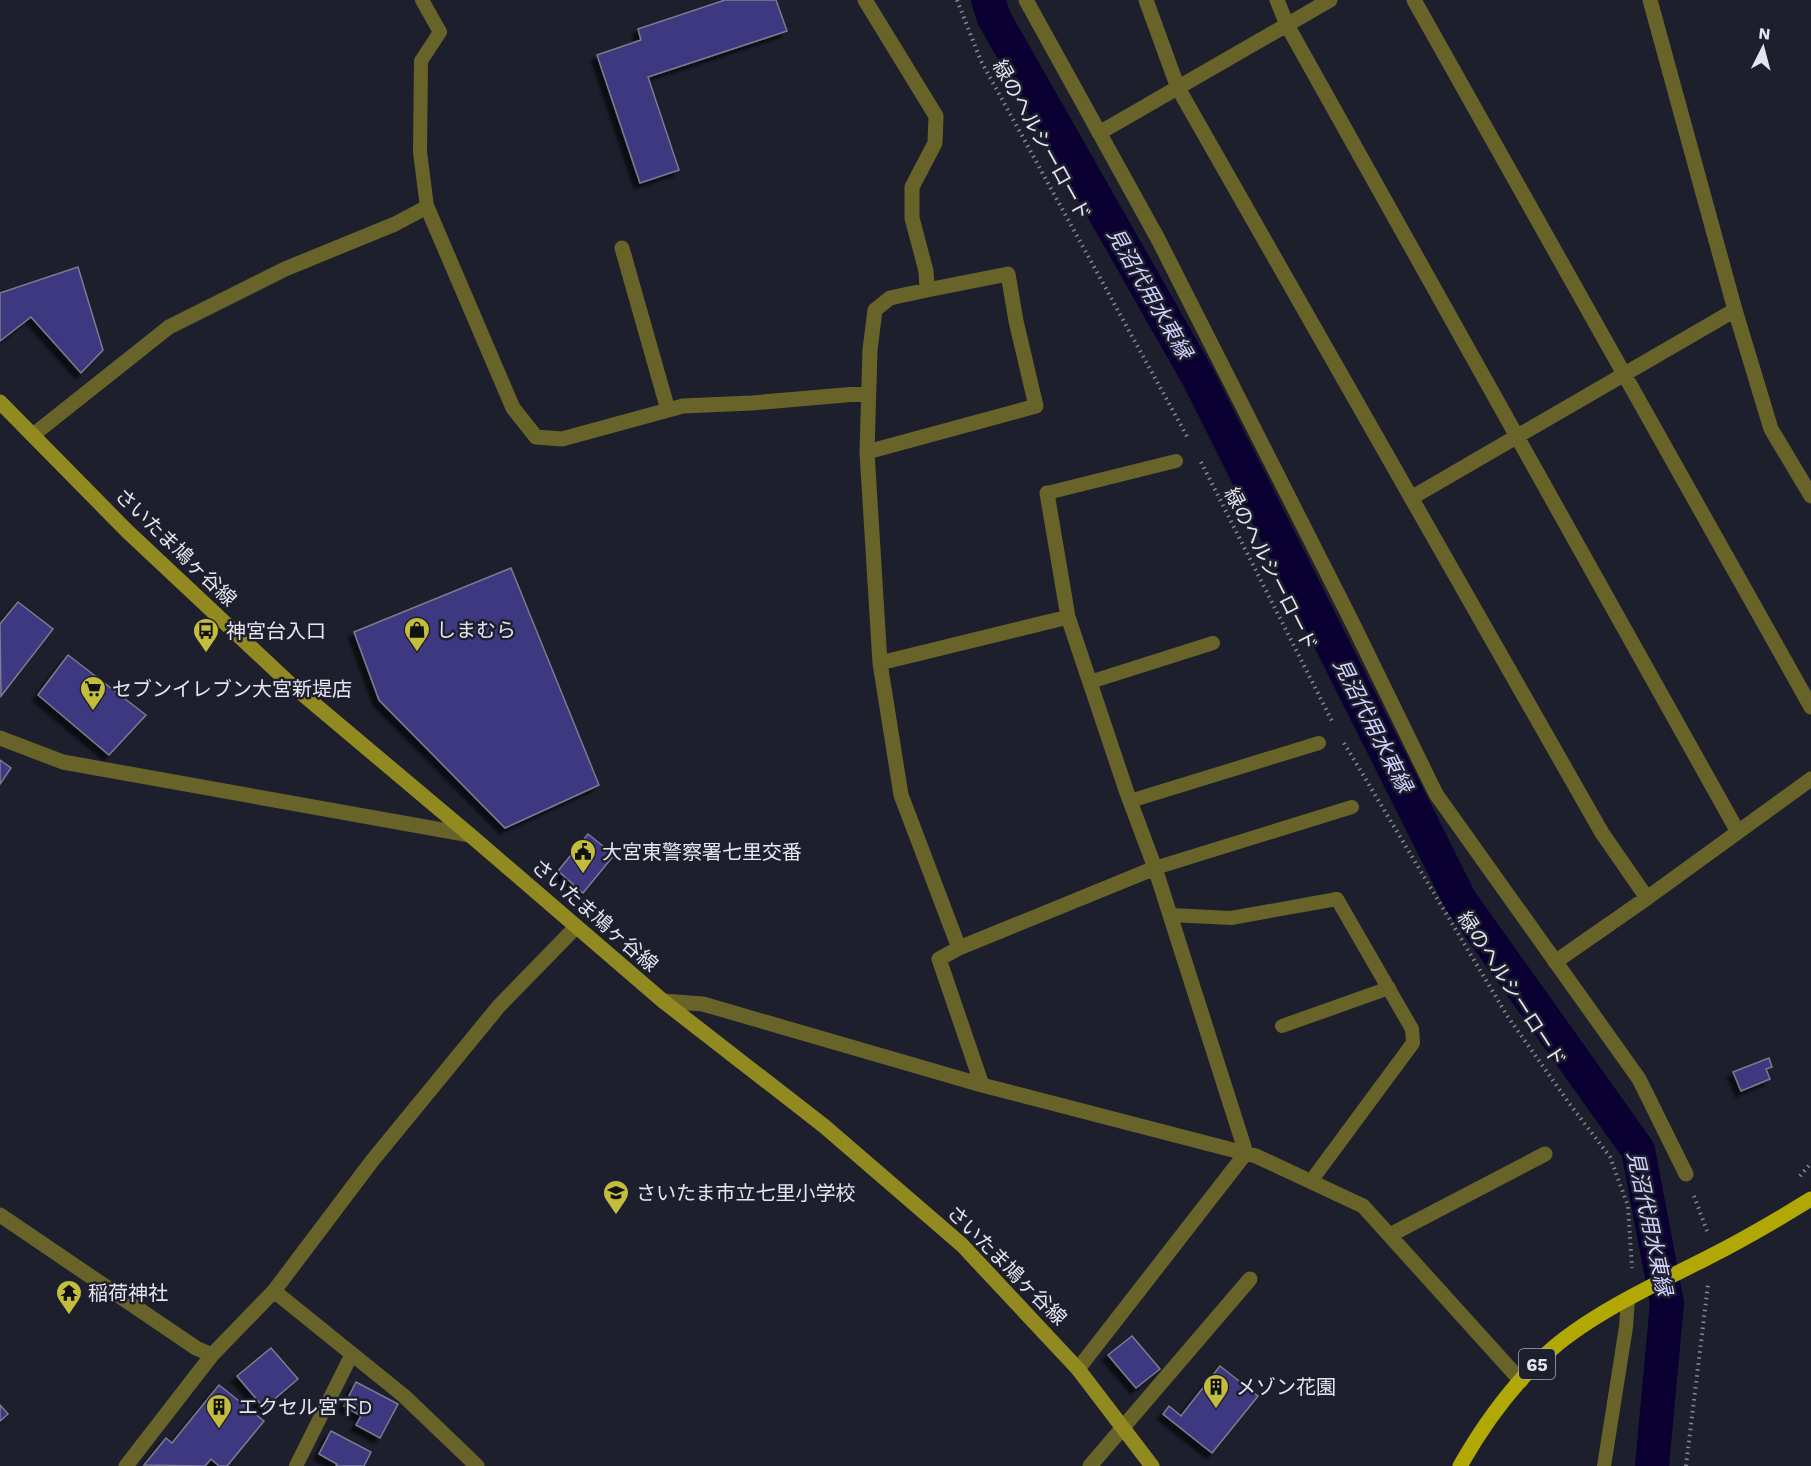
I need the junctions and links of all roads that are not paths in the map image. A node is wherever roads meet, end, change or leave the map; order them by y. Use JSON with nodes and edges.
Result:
{"nodes":[{"id":1,"x":422,"y":0,"type":"edge"},
{"id":2,"x":865,"y":0,"type":"edge"},
{"id":3,"x":1026,"y":0,"type":"edge"},
{"id":4,"x":1146,"y":0,"type":"edge"},
{"id":5,"x":1277,"y":0,"type":"edge"},
{"id":6,"x":1330,"y":0,"type":"edge"},
{"id":7,"x":1414,"y":0,"type":"edge"},
{"id":8,"x":1650,"y":0,"type":"edge"},
{"id":9,"x":1287,"y":25,"type":"junction"},
{"id":10,"x":1178,"y":88,"type":"junction"},
{"id":11,"x":1099,"y":133,"type":"junction"},
{"id":12,"x":427,"y":207,"type":"junction"},
{"id":13,"x":622,"y":248,"type":"dead end"},
{"id":14,"x":927,"y":290,"type":"junction"},
{"id":15,"x":1735,"y":310,"type":"junction"},
{"id":16,"x":1624,"y":373,"type":"junction"},
{"id":17,"x":868,"y":393,"type":"junction"},
{"id":18,"x":0,"y":402,"type":"edge"},
{"id":19,"x":668,"y":410,"type":"junction"},
{"id":20,"x":33,"y":435,"type":"junction"},
{"id":21,"x":1516,"y":436,"type":"junction"},
{"id":22,"x":867,"y":452,"type":"junction"},
{"id":23,"x":1176,"y":461,"type":"dead end"},
{"id":24,"x":1047,"y":493,"type":"joint"},
{"id":25,"x":1811,"y":496,"type":"edge"},
{"id":26,"x":1411,"y":498,"type":"junction"},
{"id":27,"x":1068,"y":617,"type":"junction"},
{"id":28,"x":1213,"y":643,"type":"dead end"},
{"id":29,"x":880,"y":663,"type":"junction"},
{"id":30,"x":1090,"y":682,"type":"junction"},
{"id":31,"x":1811,"y":707,"type":"edge"},
{"id":32,"x":0,"y":738,"type":"edge"},
{"id":33,"x":1318,"y":743,"type":"dead end"},
{"id":34,"x":1811,"y":778,"type":"edge"},
{"id":35,"x":1130,"y":801,"type":"junction"},
{"id":36,"x":1352,"y":807,"type":"dead end"},
{"id":37,"x":1738,"y":832,"type":"junction"},
{"id":38,"x":470,"y":835,"type":"junction"},
{"id":39,"x":1155,"y":868,"type":"junction"},
{"id":40,"x":1647,"y":898,"type":"junction"},
{"id":41,"x":1170,"y":915,"type":"junction"},
{"id":42,"x":576,"y":927,"type":"junction"},
{"id":43,"x":960,"y":948,"type":"junction"},
{"id":44,"x":1555,"y":962,"type":"junction"},
{"id":45,"x":1389,"y":988,"type":"junction"},
{"id":46,"x":663,"y":1001,"type":"junction"},
{"id":47,"x":1282,"y":1026,"type":"dead end"},
{"id":48,"x":982,"y":1085,"type":"junction"},
{"id":49,"x":1246,"y":1153,"type":"junction"},
{"id":50,"x":1545,"y":1154,"type":"dead end"},
{"id":51,"x":1686,"y":1174,"type":"road end"},
{"id":52,"x":1311,"y":1181,"type":"junction"},
{"id":53,"x":1811,"y":1199,"type":"edge"},
{"id":54,"x":0,"y":1215,"type":"edge"},
{"id":55,"x":1390,"y":1235,"type":"junction"},
{"id":56,"x":1250,"y":1279,"type":"dead end"},
{"id":57,"x":274,"y":1291,"type":"junction"},
{"id":58,"x":1628,"y":1299,"type":"junction"},
{"id":59,"x":352,"y":1354,"type":"junction"},
{"id":60,"x":212,"y":1355,"type":"junction"},
{"id":61,"x":1078,"y":1369,"type":"junction"},
{"id":62,"x":1521,"y":1381,"type":"junction"},
{"id":63,"x":1122,"y":1428,"type":"junction"},
{"id":64,"x":469,"y":1462,"type":"edge"},
{"id":65,"x":126,"y":1466,"type":"edge"},
{"id":66,"x":296,"y":1466,"type":"edge"},
{"id":67,"x":1090,"y":1466,"type":"edge"},
{"id":68,"x":1152,"y":1466,"type":"edge"},
{"id":69,"x":1460,"y":1466,"type":"edge"},
{"id":70,"x":1604,"y":1466,"type":"edge"}],
"edges":[{"from":1,"to":12,"type":"lane"},
{"from":2,"to":14,"type":"street"},
{"from":3,"to":11,"type":"street"},
{"from":4,"to":10,"type":"street"},
{"from":5,"to":9,"type":"street"},
{"from":6,"to":9,"type":"street"},
{"from":7,"to":16,"type":"street"},
{"from":8,"to":15,"type":"street"},
{"from":9,"to":10,"type":"street"},
{"from":9,"to":21,"type":"street"},
{"from":10,"to":11,"type":"street"},
{"from":10,"to":26,"type":"street"},
{"from":11,"to":44,"type":"street"},
{"from":12,"to":19,"type":"street"},
{"from":12,"to":20,"type":"street"},
{"from":13,"to":19,"type":"street"},
{"from":14,"to":17,"type":"street"},
{"from":14,"to":22,"type":"street"},
{"from":15,"to":16,"type":"street"},
{"from":15,"to":25,"type":"street"},
{"from":16,"to":21,"type":"street"},
{"from":16,"to":31,"type":"street"},
{"from":17,"to":19,"type":"street"},
{"from":17,"to":22,"type":"street"},
{"from":18,"to":20,"type":"main road","name":"さいたま鳩ヶ谷線"},
{"from":20,"to":38,"type":"main road","name":"さいたま鳩ヶ谷線"},
{"from":21,"to":26,"type":"street"},
{"from":21,"to":37,"type":"street"},
{"from":22,"to":29,"type":"street"},
{"from":23,"to":24,"type":"lane"},
{"from":24,"to":27,"type":"street"},
{"from":26,"to":40,"type":"street"},
{"from":27,"to":29,"type":"street"},
{"from":27,"to":30,"type":"street"},
{"from":28,"to":30,"type":"lane"},
{"from":29,"to":43,"type":"street"},
{"from":30,"to":35,"type":"street"},
{"from":32,"to":38,"type":"street"},
{"from":33,"to":35,"type":"lane"},
{"from":34,"to":37,"type":"street"},
{"from":35,"to":39,"type":"street"},
{"from":36,"to":39,"type":"lane"},
{"from":37,"to":40,"type":"street"},
{"from":38,"to":42,"type":"main road","name":"さいたま鳩ヶ谷線"},
{"from":39,"to":41,"type":"street"},
{"from":39,"to":43,"type":"street"},
{"from":40,"to":44,"type":"street"},
{"from":41,"to":45,"type":"lane"},
{"from":41,"to":49,"type":"street"},
{"from":42,"to":46,"type":"main road","name":"さいたま鳩ヶ谷線"},
{"from":42,"to":57,"type":"street"},
{"from":43,"to":48,"type":"street"},
{"from":44,"to":51,"type":"street"},
{"from":45,"to":47,"type":"lane"},
{"from":45,"to":52,"type":"lane"},
{"from":46,"to":48,"type":"street"},
{"from":46,"to":61,"type":"main road","name":"さいたま鳩ヶ谷線"},
{"from":48,"to":49,"type":"street"},
{"from":49,"to":52,"type":"street"},
{"from":49,"to":61,"type":"street"},
{"from":50,"to":55,"type":"street"},
{"from":52,"to":55,"type":"street"},
{"from":53,"to":58,"type":"main road","number":"65"},
{"from":54,"to":60,"type":"street"},
{"from":55,"to":62,"type":"street"},
{"from":56,"to":63,"type":"street"},
{"from":57,"to":59,"type":"street"},
{"from":57,"to":60,"type":"street"},
{"from":58,"to":62,"type":"main road","number":"65"},
{"from":58,"to":70,"type":"lane"},
{"from":59,"to":64,"type":"street"},
{"from":59,"to":66,"type":"lane"},
{"from":60,"to":65,"type":"street"},
{"from":61,"to":63,"type":"main road","name":"さいたま鳩ヶ谷線"},
{"from":62,"to":69,"type":"main road","number":"65"},
{"from":63,"to":67,"type":"street"},
{"from":63,"to":68,"type":"main road","name":"さいたま鳩ヶ谷線"}]}
